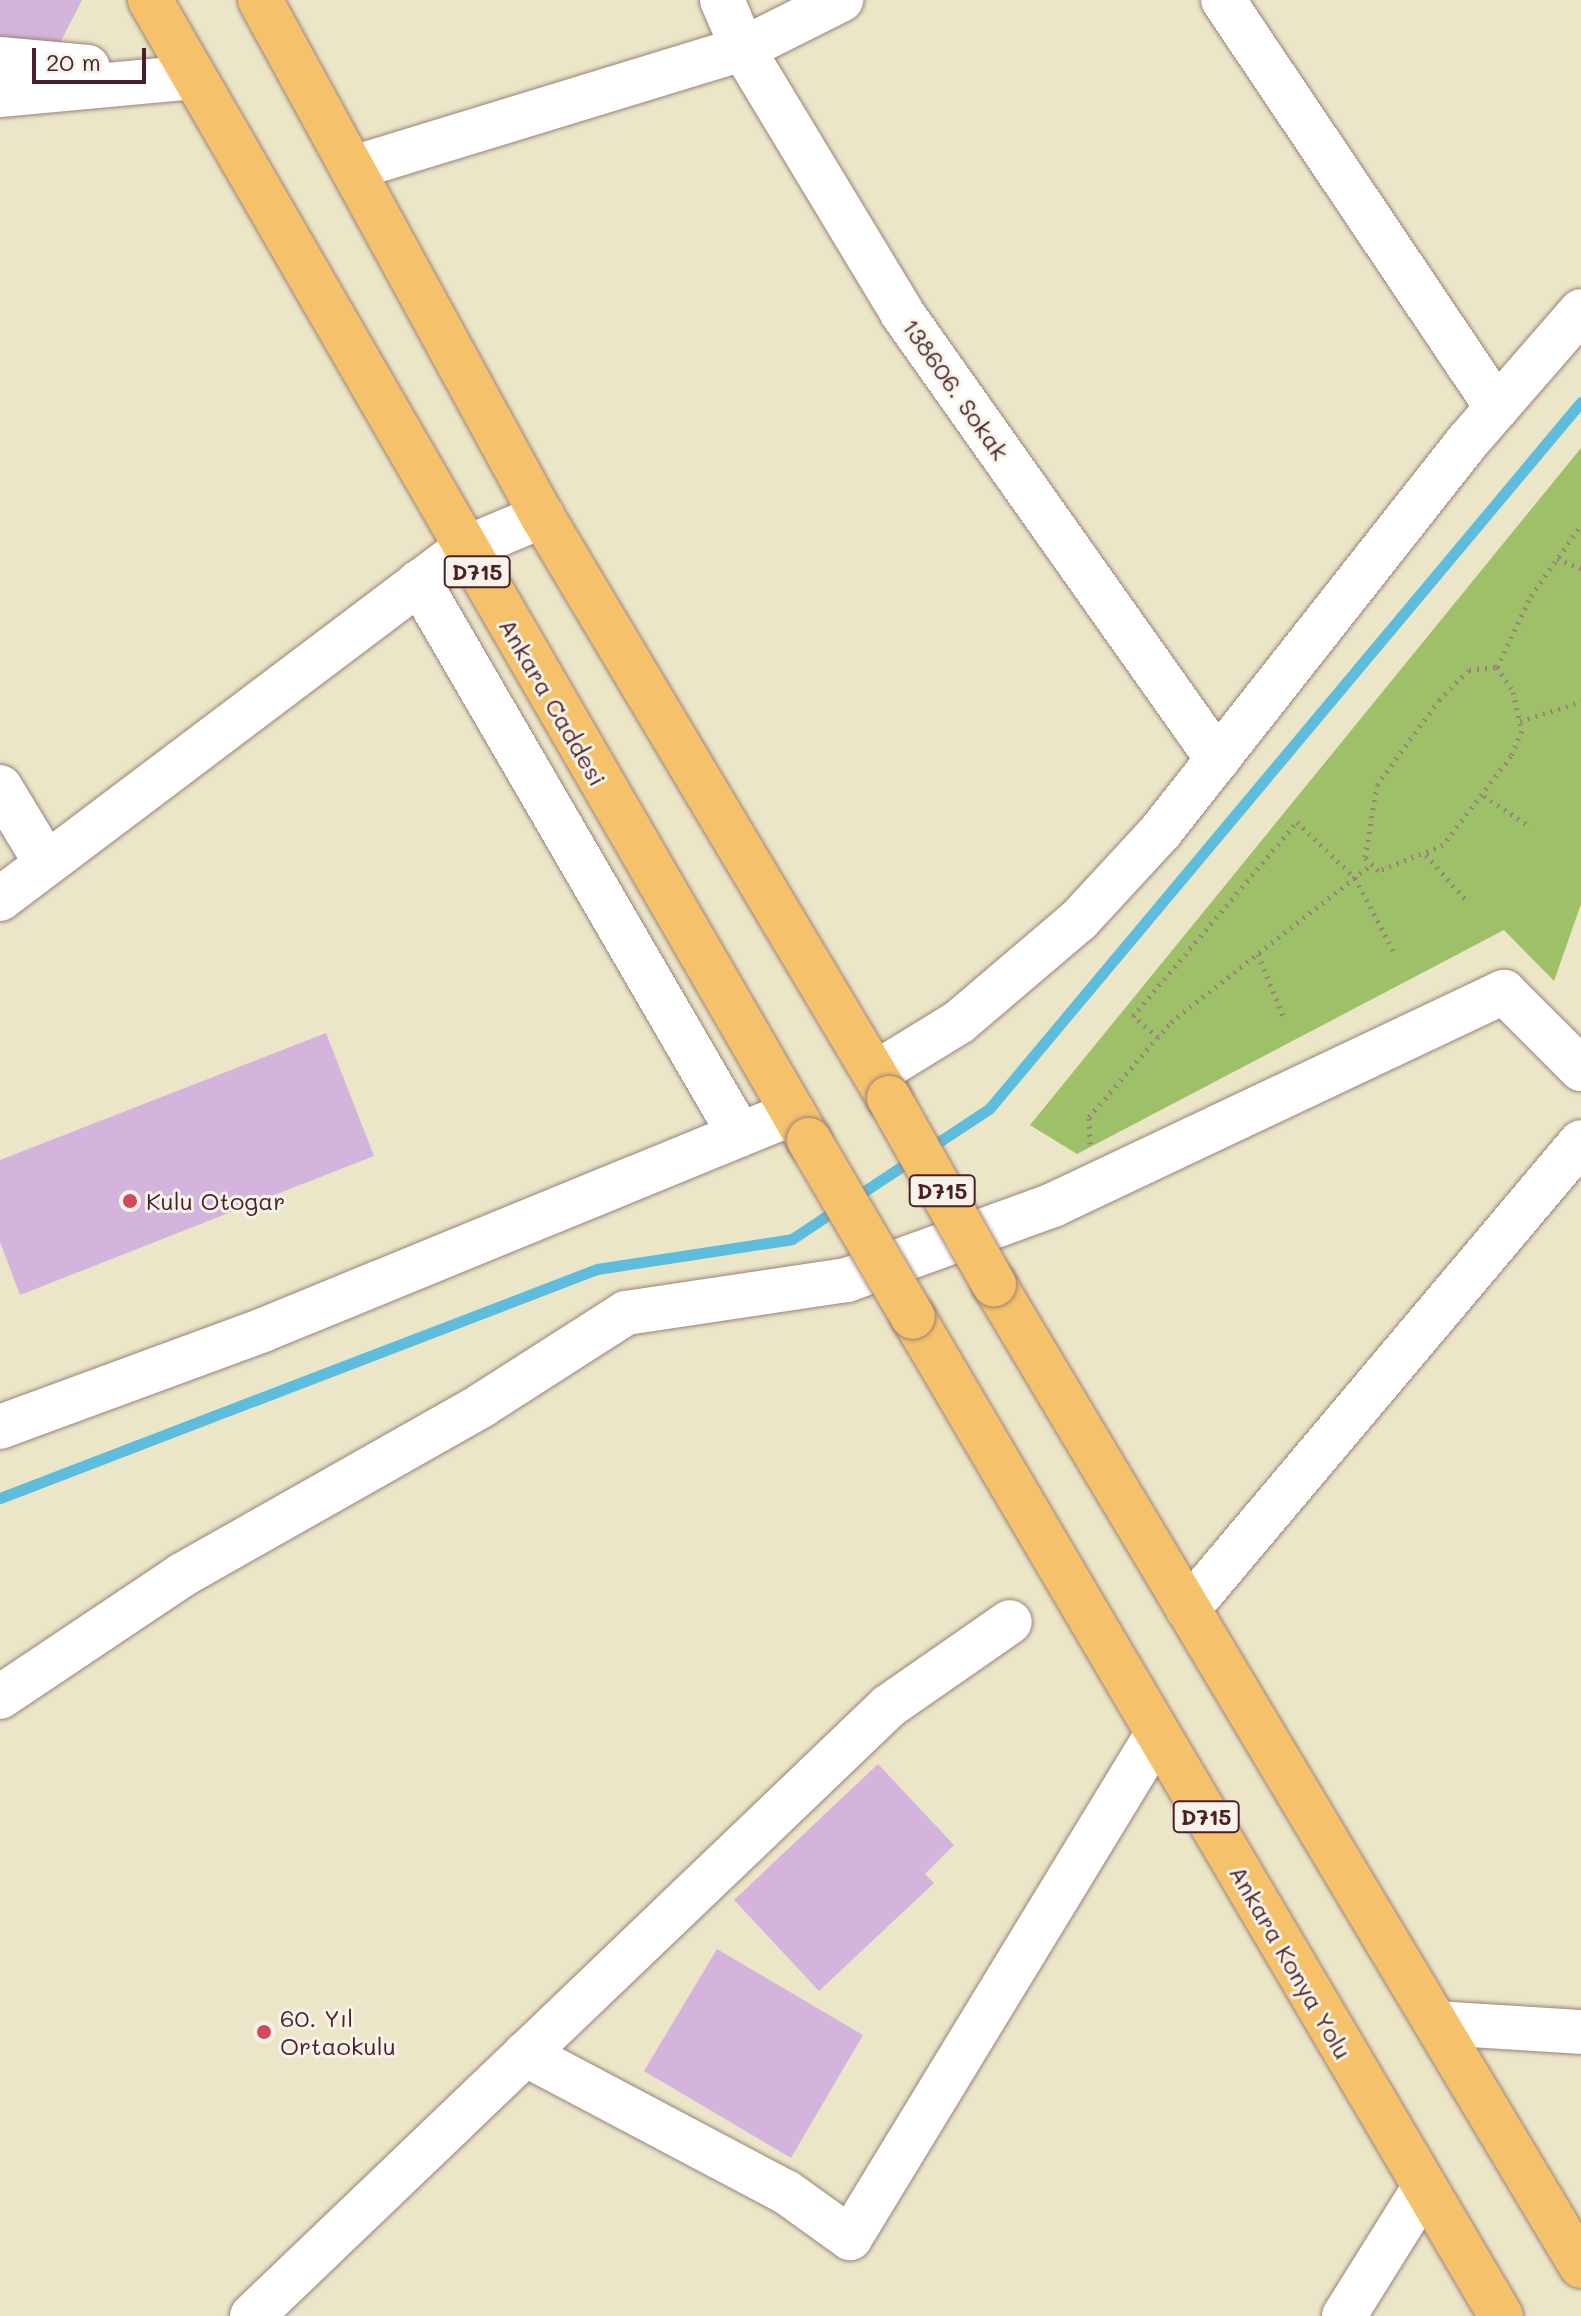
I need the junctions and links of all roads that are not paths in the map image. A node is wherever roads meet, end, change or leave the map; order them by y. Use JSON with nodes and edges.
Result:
{"nodes":[{"id":1,"x":150,"y":0,"type":"edge"},
{"id":2,"x":260,"y":0,"type":"edge"},
{"id":3,"x":722,"y":0,"type":"edge"},
{"id":4,"x":841,"y":0,"type":"edge"},
{"id":5,"x":1223,"y":0,"type":"edge"},
{"id":6,"x":743,"y":49,"type":"junction"},
{"id":7,"x":0,"y":59,"type":"edge"},
{"id":8,"x":194,"y":77,"type":"junction"},
{"id":9,"x":0,"y":95,"type":"edge"},
{"id":10,"x":356,"y":167,"type":"junction"},
{"id":11,"x":1581,"y":311,"type":"edge"},
{"id":12,"x":1497,"y":407,"type":"junction"},
{"id":13,"x":542,"y":516,"type":"junction"},
{"id":14,"x":464,"y":549,"type":"junction"},
{"id":15,"x":419,"y":582,"type":"junction"},
{"id":16,"x":1218,"y":760,"type":"junction"},
{"id":17,"x":0,"y":787,"type":"edge"},
{"id":18,"x":46,"y":863,"type":"junction"},
{"id":19,"x":0,"y":899,"type":"edge"},
{"id":20,"x":1581,"y":1069,"type":"edge"},
{"id":21,"x":883,"y":1086,"type":"junction"},
{"id":22,"x":801,"y":1126,"type":"junction"},
{"id":23,"x":740,"y":1135,"type":"junction"},
{"id":24,"x":1581,"y":1142,"type":"edge"},
{"id":25,"x":913,"y":1317,"type":"joint"},
{"id":26,"x":0,"y":1427,"type":"edge"},
{"id":27,"x":1188,"y":1609,"type":"junction"},
{"id":28,"x":1010,"y":1622,"type":"dead end"},
{"id":29,"x":0,"y":1697,"type":"edge"},
{"id":30,"x":1157,"y":1734,"type":"junction"},
{"id":31,"x":1438,"y":2023,"type":"junction"},
{"id":32,"x":1581,"y":2032,"type":"edge"},
{"id":33,"x":525,"y":2054,"type":"junction"},
{"id":34,"x":1424,"y":2188,"type":"junction"},
{"id":35,"x":1581,"y":2266,"type":"edge"},
{"id":36,"x":252,"y":2316,"type":"edge"},
{"id":37,"x":1344,"y":2316,"type":"edge"},
{"id":38,"x":1501,"y":2316,"type":"edge"}],
"edges":[{"from":1,"to":8,"type":"highway","name":"Ankara Caddesi","number":"D715"},
{"from":2,"to":10,"type":"highway","number":"D715"},
{"from":3,"to":6,"type":"street","name":"138606. Sokak"},
{"from":4,"to":6,"type":"street"},
{"from":5,"to":12,"type":"street"},
{"from":6,"to":10,"type":"street"},
{"from":6,"to":16,"type":"street","name":"138606. Sokak"},
{"from":7,"to":8,"type":"street"},
{"from":8,"to":9,"type":"street"},
{"from":8,"to":14,"type":"highway","name":"Ankara Caddesi","number":"D715"},
{"from":10,"to":13,"type":"highway","number":"D715"},
{"from":11,"to":12,"type":"street"},
{"from":12,"to":16,"type":"street"},
{"from":13,"to":14,"type":"street"},
{"from":13,"to":21,"type":"highway","number":"D715"},
{"from":14,"to":15,"type":"street"},
{"from":14,"to":22,"type":"highway","name":"Ankara Caddesi","number":"D715"},
{"from":15,"to":18,"type":"street"},
{"from":15,"to":23,"type":"street"},
{"from":16,"to":21,"type":"street"},
{"from":17,"to":18,"type":"street"},
{"from":18,"to":19,"type":"street"},
{"from":20,"to":29,"type":"street"},
{"from":21,"to":27,"type":"highway","number":"D715","bridge":true},
{"from":22,"to":23,"type":"street"},
{"from":22,"to":25,"type":"highway","name":"Ankara Caddesi","number":"D715","bridge":true},
{"from":23,"to":26,"type":"street"},
{"from":24,"to":27,"type":"street"},
{"from":25,"to":30,"type":"highway","name":"Ankara Konya Yolu","number":"D715"},
{"from":27,"to":31,"type":"highway","number":"D715"},
{"from":28,"to":33,"type":"street"},
{"from":30,"to":33,"type":"street"},
{"from":30,"to":34,"type":"highway","name":"Ankara Konya Yolu","number":"D715"},
{"from":31,"to":32,"type":"street"},
{"from":31,"to":35,"type":"highway","number":"D715"},
{"from":33,"to":36,"type":"street"},
{"from":34,"to":37,"type":"street"},
{"from":34,"to":38,"type":"highway","name":"Ankara Konya Yolu","number":"D715"}]}
